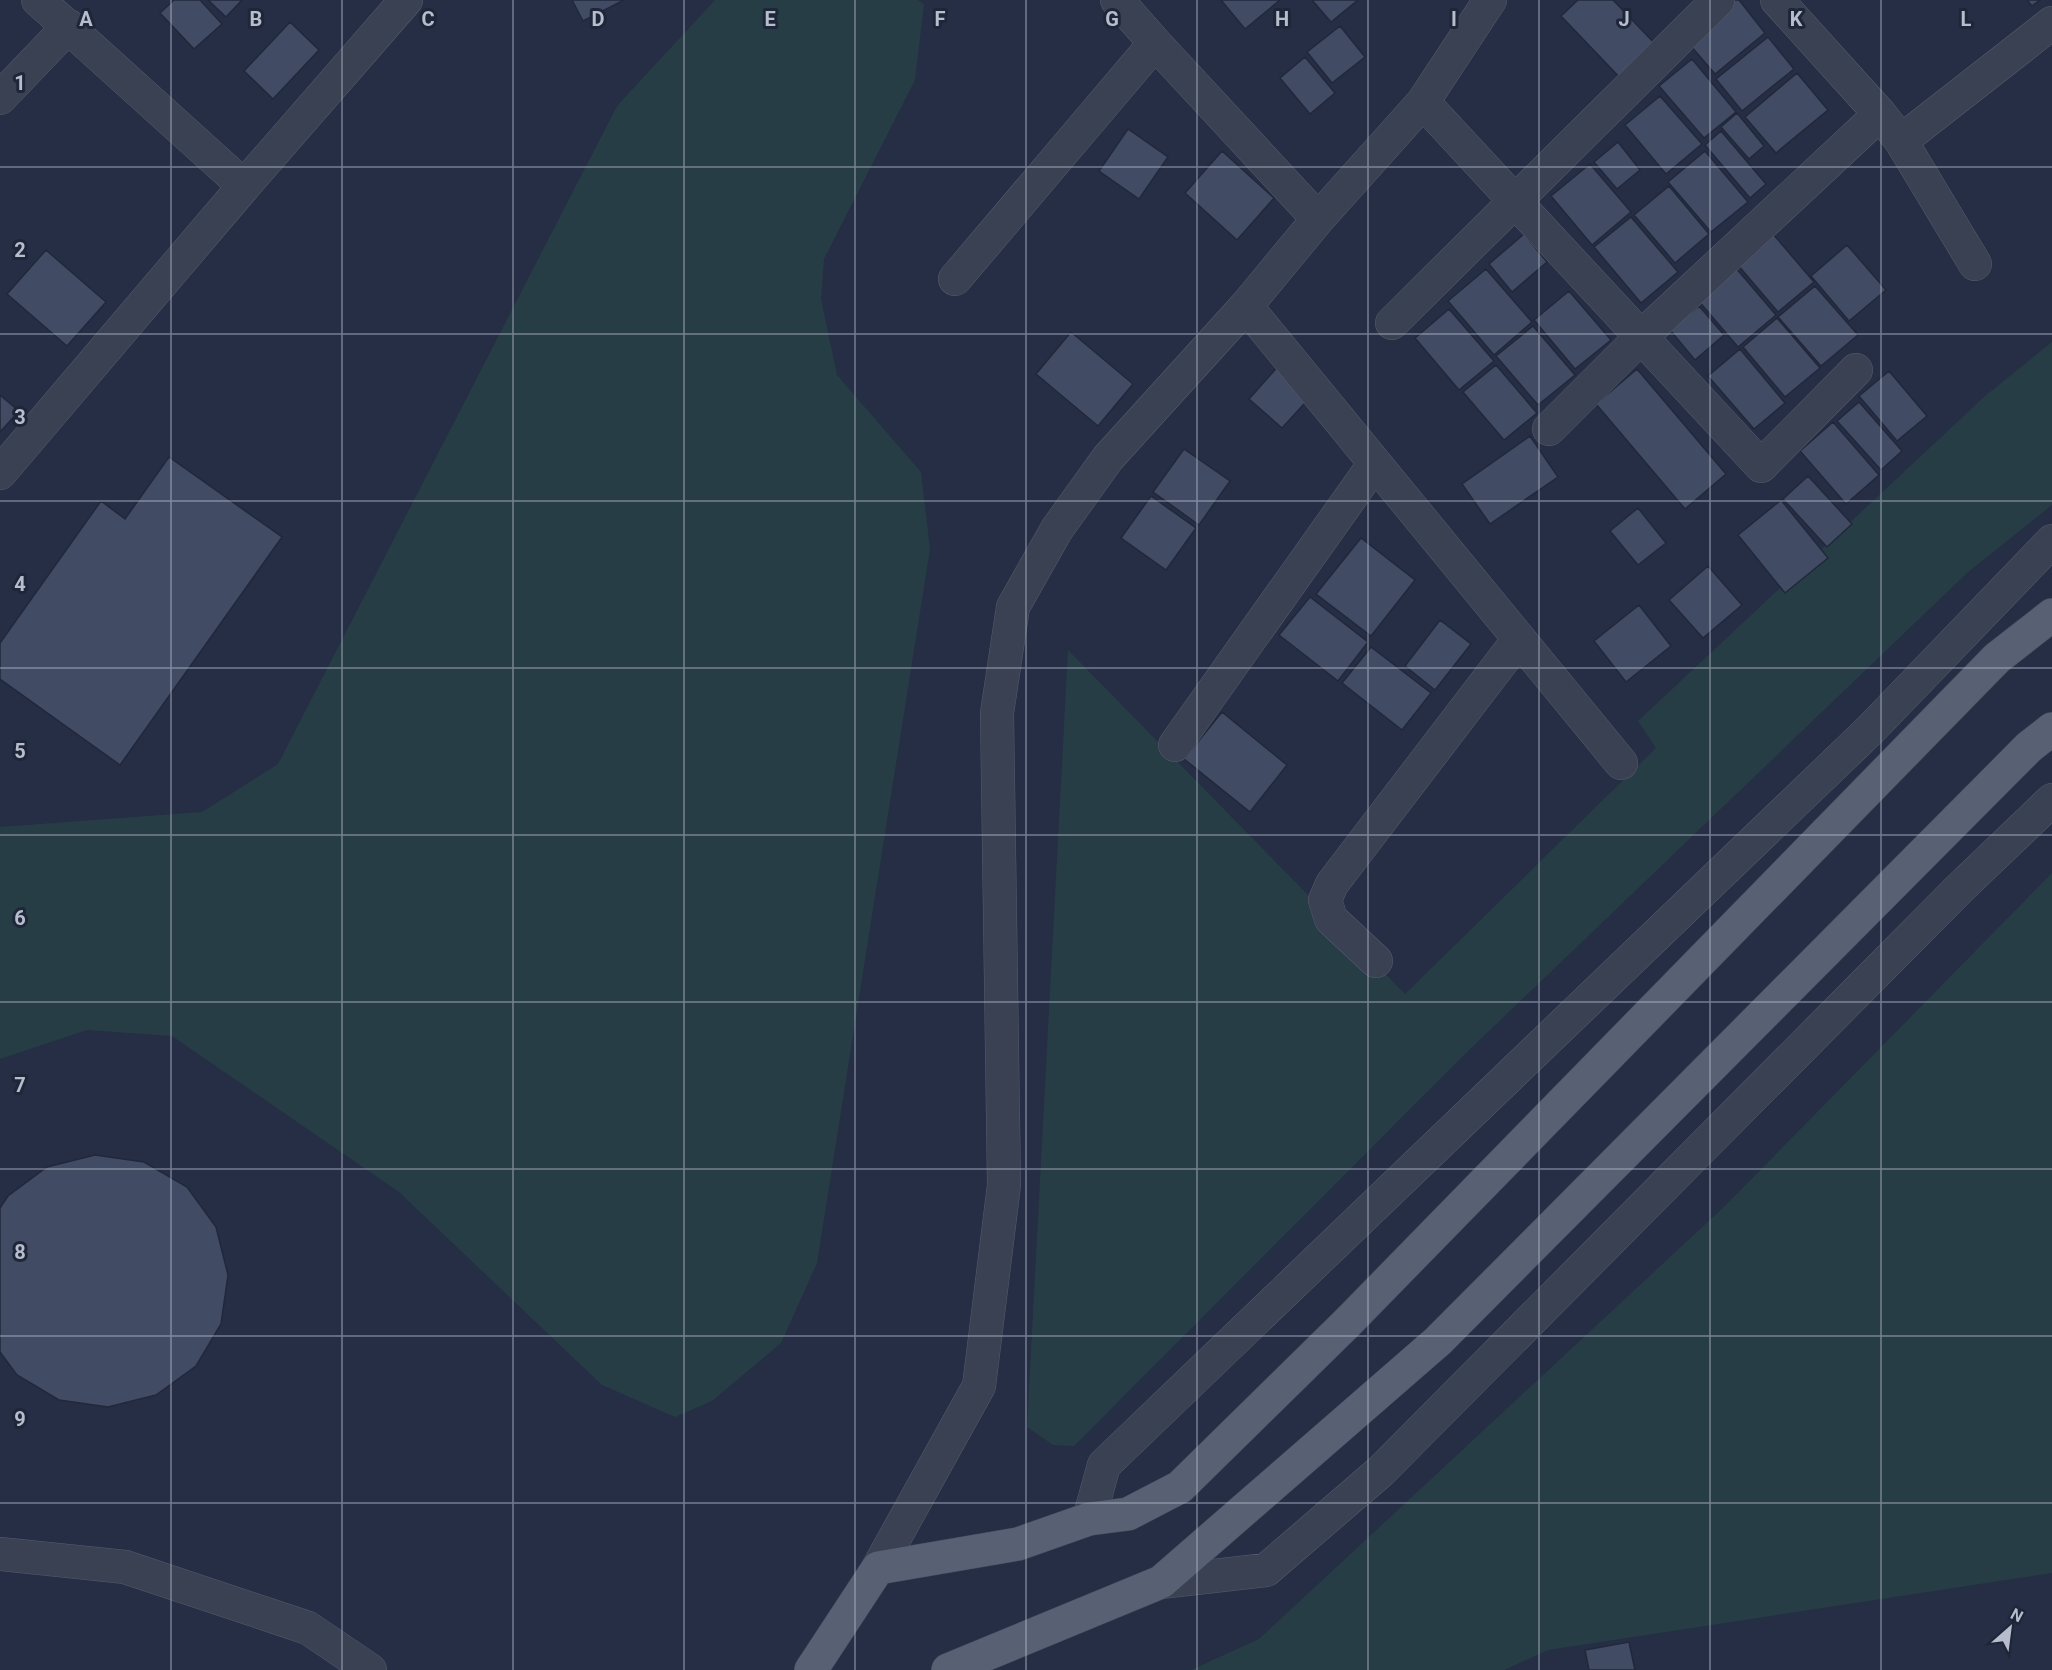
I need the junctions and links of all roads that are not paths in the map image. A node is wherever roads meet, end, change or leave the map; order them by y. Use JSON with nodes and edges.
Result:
{"nodes":[{"id":1,"x":38,"y":0,"type":"edge"},
{"id":2,"x":1117,"y":0,"type":"edge"},
{"id":3,"x":1718,"y":0,"type":"edge"},
{"id":4,"x":1776,"y":0,"type":"edge"},
{"id":5,"x":394,"y":4,"type":"edge"},
{"id":6,"x":1479,"y":5,"type":"edge"},
{"id":7,"x":2052,"y":23,"type":"edge"},
{"id":8,"x":69,"y":26,"type":"junction"},
{"id":9,"x":1155,"y":43,"type":"junction"},
{"id":10,"x":0,"y":98,"type":"edge"},
{"id":11,"x":1423,"y":102,"type":"junction"},
{"id":12,"x":1880,"y":114,"type":"junction"},
{"id":13,"x":1901,"y":141,"type":"junction"},
{"id":14,"x":244,"y":186,"type":"junction"},
{"id":15,"x":1515,"y":202,"type":"junction"},
{"id":16,"x":1318,"y":219,"type":"junction"},
{"id":17,"x":1975,"y":264,"type":"dead end"},
{"id":18,"x":955,"y":279,"type":"dead end"},
{"id":19,"x":1246,"y":306,"type":"junction"},
{"id":20,"x":1392,"y":323,"type":"dead end"},
{"id":21,"x":1641,"y":337,"type":"junction"},
{"id":22,"x":1856,"y":370,"type":"dead end"},
{"id":23,"x":1549,"y":429,"type":"dead end"},
{"id":24,"x":1375,"y":463,"type":"junction"},
{"id":25,"x":0,"y":473,"type":"edge"},
{"id":26,"x":2052,"y":541,"type":"edge"},
{"id":27,"x":2052,"y":615,"type":"edge"},
{"id":28,"x":1519,"y":639,"type":"junction"},
{"id":29,"x":2052,"y":729,"type":"edge"},
{"id":30,"x":1176,"y":745,"type":"dead end"},
{"id":31,"x":1621,"y":763,"type":"dead end"},
{"id":32,"x":2052,"y":800,"type":"edge"},
{"id":33,"x":1376,"y":962,"type":"dead end"},
{"id":34,"x":1089,"y":1519,"type":"junction"},
{"id":35,"x":0,"y":1554,"type":"edge"},
{"id":36,"x":878,"y":1568,"type":"junction"},
{"id":37,"x":1161,"y":1582,"type":"junction"},
{"id":38,"x":370,"y":1670,"type":"edge"},
{"id":39,"x":811,"y":1670,"type":"edge"},
{"id":40,"x":948,"y":1670,"type":"edge"}],
"edges":[{"from":1,"to":8,"type":"street"},
{"from":2,"to":9,"type":"street"},
{"from":3,"to":15,"type":"street"},
{"from":4,"to":12,"type":"street"},
{"from":5,"to":14,"type":"street"},
{"from":6,"to":11,"type":"street"},
{"from":7,"to":13,"type":"street"},
{"from":8,"to":10,"type":"street"},
{"from":8,"to":14,"type":"street"},
{"from":9,"to":16,"type":"street"},
{"from":9,"to":18,"type":"street"},
{"from":11,"to":15,"type":"street"},
{"from":11,"to":16,"type":"street"},
{"from":12,"to":13,"type":"street"},
{"from":12,"to":21,"type":"street"},
{"from":13,"to":17,"type":"street"},
{"from":14,"to":25,"type":"street"},
{"from":15,"to":20,"type":"street"},
{"from":15,"to":21,"type":"street"},
{"from":16,"to":19,"type":"street"},
{"from":19,"to":24,"type":"street"},
{"from":19,"to":36,"type":"street"},
{"from":21,"to":22,"type":"street"},
{"from":21,"to":23,"type":"street"},
{"from":24,"to":28,"type":"street"},
{"from":24,"to":30,"type":"street"},
{"from":26,"to":34,"type":"street"},
{"from":27,"to":34,"type":"main road"},
{"from":28,"to":31,"type":"street"},
{"from":28,"to":33,"type":"street"},
{"from":29,"to":37,"type":"main road"},
{"from":32,"to":37,"type":"street"},
{"from":34,"to":36,"type":"main road"},
{"from":35,"to":38,"type":"street"},
{"from":36,"to":39,"type":"main road"},
{"from":37,"to":40,"type":"main road"}]}
